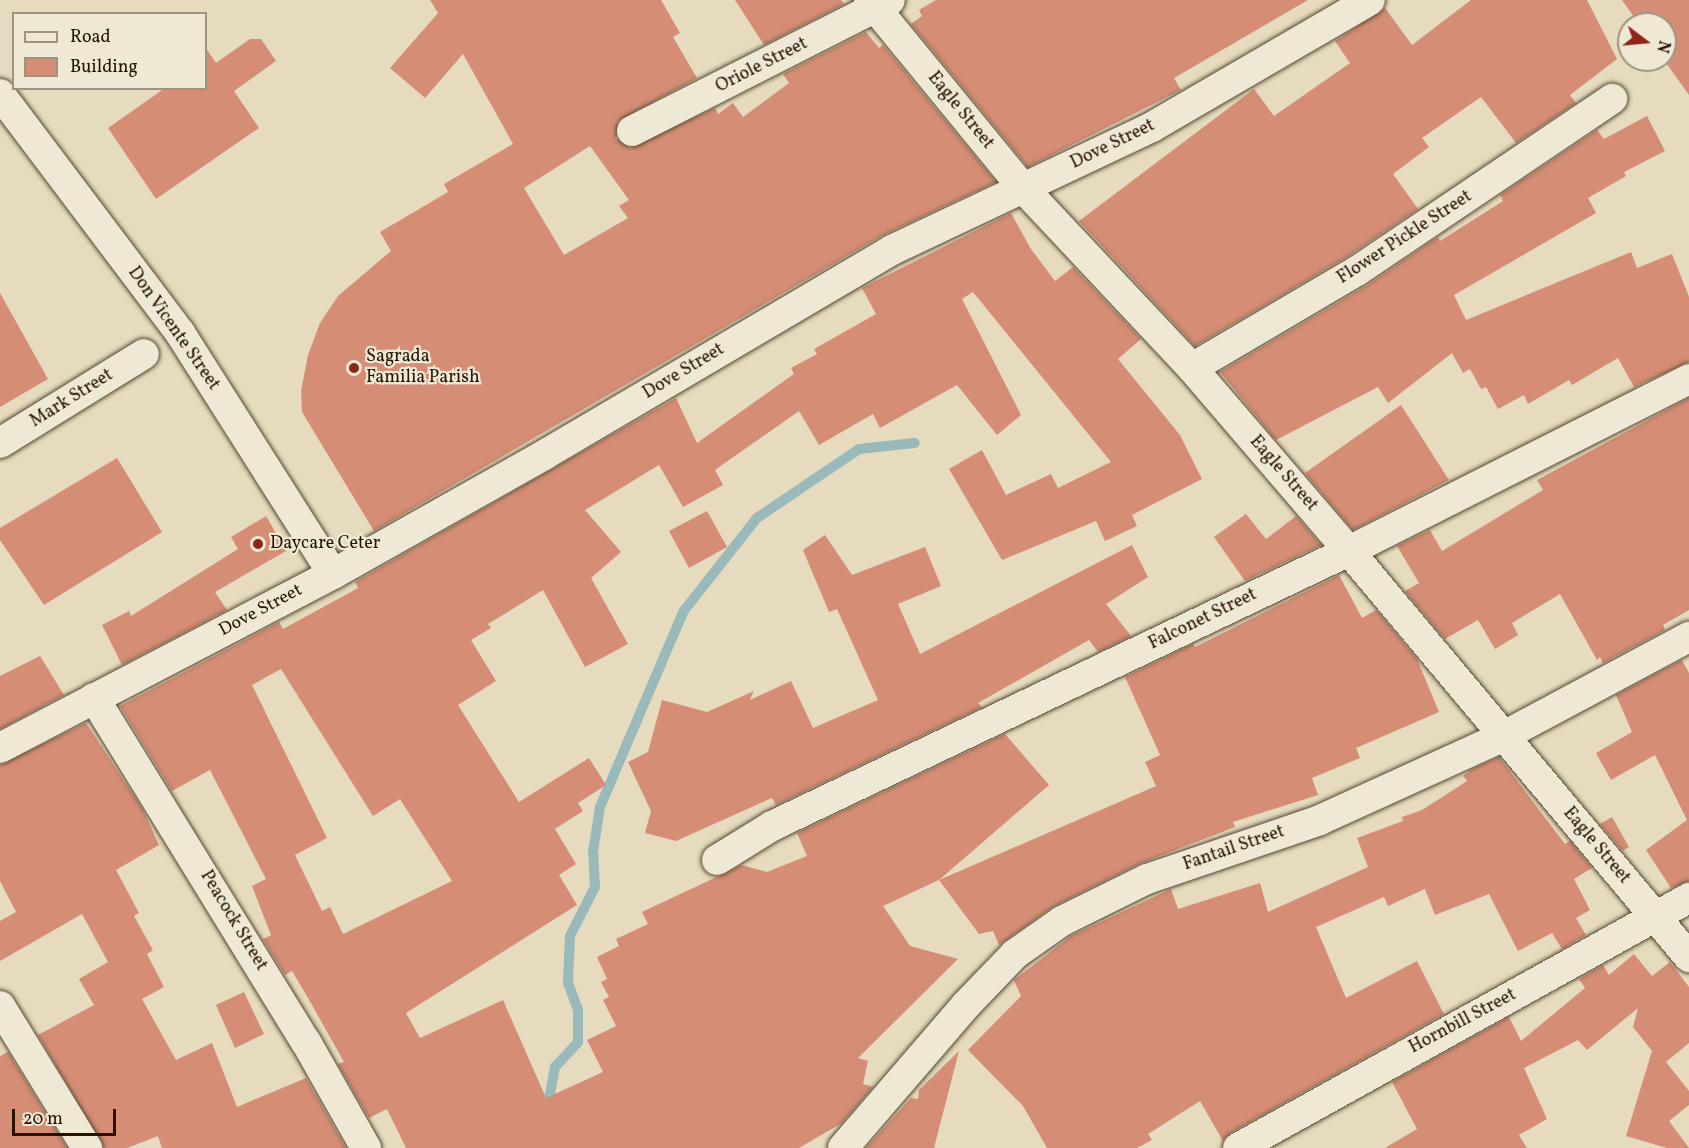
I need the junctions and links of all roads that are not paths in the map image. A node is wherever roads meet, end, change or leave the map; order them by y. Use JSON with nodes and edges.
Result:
{"nodes":[{"id":1,"x":1370,"y":0,"type":"edge"},
{"id":2,"x":878,"y":3,"type":"edge"},
{"id":3,"x":0,"y":94,"type":"edge"},
{"id":4,"x":1612,"y":99,"type":"dead end"},
{"id":5,"x":633,"y":131,"type":"dead end"},
{"id":6,"x":1023,"y":188,"type":"junction"},
{"id":7,"x":144,"y":354,"type":"dead end"},
{"id":8,"x":1192,"y":368,"type":"junction"},
{"id":9,"x":1689,"y":379,"type":"edge"},
{"id":10,"x":0,"y":443,"type":"edge"},
{"id":11,"x":1349,"y":550,"type":"junction"},
{"id":12,"x":333,"y":574,"type":"junction"},
{"id":13,"x":1689,"y":638,"type":"edge"},
{"id":14,"x":94,"y":698,"type":"junction"},
{"id":15,"x":1504,"y":736,"type":"junction"},
{"id":16,"x":0,"y":748,"type":"edge"},
{"id":17,"x":717,"y":860,"type":"dead end"},
{"id":18,"x":1689,"y":898,"type":"edge"},
{"id":19,"x":1655,"y":918,"type":"junction"},
{"id":20,"x":1689,"y":957,"type":"edge"},
{"id":21,"x":0,"y":1006,"type":"edge"},
{"id":22,"x":87,"y":1148,"type":"edge"},
{"id":23,"x":366,"y":1148,"type":"edge"},
{"id":24,"x":843,"y":1148,"type":"edge"},
{"id":25,"x":1238,"y":1148,"type":"edge"}],
"edges":[{"from":1,"to":6,"type":"street","name":"Dove Street"},
{"from":2,"to":5,"type":"street","name":"Oriole Street"},
{"from":2,"to":6,"type":"street","name":"Eagle Street"},
{"from":3,"to":12,"type":"street","name":"Don Vicente Street"},
{"from":4,"to":8,"type":"street","name":"Flower Pickle Street"},
{"from":6,"to":8,"type":"street","name":"Eagle Street"},
{"from":6,"to":12,"type":"street","name":"Dove Street"},
{"from":7,"to":10,"type":"street","name":"Mark Street"},
{"from":8,"to":11,"type":"street","name":"Eagle Street"},
{"from":9,"to":11,"type":"street","name":"Falconet Street"},
{"from":11,"to":15,"type":"street","name":"Eagle Street"},
{"from":11,"to":17,"type":"street","name":"Falconet Street"},
{"from":12,"to":14,"type":"street","name":"Dove Street"},
{"from":13,"to":15,"type":"street","name":"Fantail Street"},
{"from":14,"to":16,"type":"street","name":"Dove Street"},
{"from":14,"to":23,"type":"street","name":"Peacock Street"},
{"from":15,"to":19,"type":"street","name":"Eagle Street"},
{"from":15,"to":24,"type":"street","name":"Fantail Street"},
{"from":18,"to":19,"type":"street","name":"Hornbill Street"},
{"from":19,"to":20,"type":"street","name":"Eagle Street"},
{"from":19,"to":25,"type":"street","name":"Hornbill Street"},
{"from":21,"to":22,"type":"street"}]}
